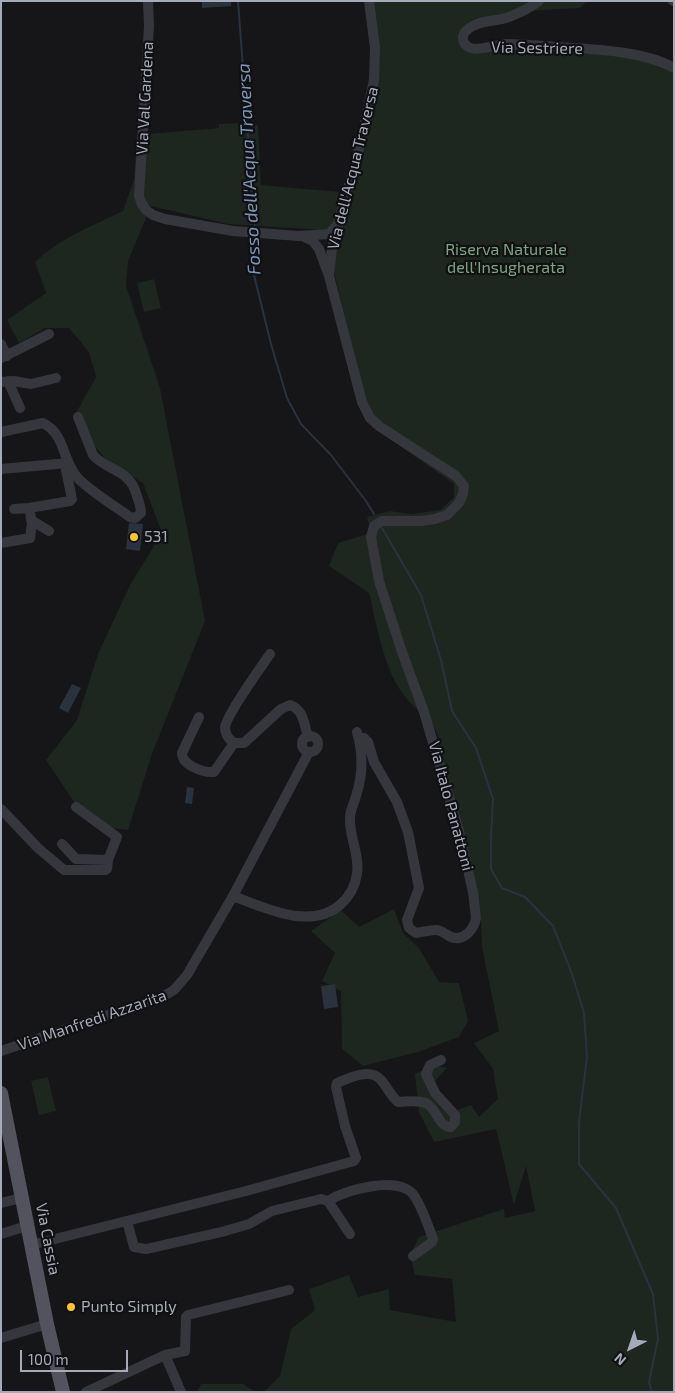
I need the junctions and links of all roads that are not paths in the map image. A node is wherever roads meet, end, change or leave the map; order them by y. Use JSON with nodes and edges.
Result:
{"nodes":[{"id":1,"x":148,"y":1,"type":"edge"},
{"id":2,"x":369,"y":1,"type":"edge"},
{"id":3,"x":539,"y":1,"type":"edge"},
{"id":4,"x":674,"y":68,"type":"edge"},
{"id":5,"x":338,"y":224,"type":"junction"},
{"id":6,"x":302,"y":236,"type":"junction"},
{"id":7,"x":329,"y":276,"type":"junction"},
{"id":8,"x":49,"y":334,"type":"dead end"},
{"id":9,"x":1,"y":344,"type":"edge"},
{"id":10,"x":4,"y":357,"type":"edge"},
{"id":11,"x":56,"y":378,"type":"dead end"},
{"id":12,"x":5,"y":382,"type":"edge"},
{"id":13,"x":20,"y":408,"type":"dead end"},
{"id":14,"x":78,"y":417,"type":"dead end"},
{"id":15,"x":1,"y":432,"type":"edge"},
{"id":16,"x":69,"y":465,"type":"junction"},
{"id":17,"x":1,"y":469,"type":"edge"},
{"id":18,"x":463,"y":484,"type":"joint"},
{"id":19,"x":29,"y":508,"type":"junction"},
{"id":20,"x":14,"y":509,"type":"dead end"},
{"id":21,"x":31,"y":520,"type":"junction"},
{"id":22,"x":49,"y":531,"type":"dead end"},
{"id":23,"x":1,"y":543,"type":"edge"},
{"id":24,"x":270,"y":654,"type":"dead end"},
{"id":25,"x":199,"y":717,"type":"dead end"},
{"id":26,"x":234,"y":743,"type":"junction"},
{"id":27,"x":76,"y":807,"type":"dead end"},
{"id":28,"x":1,"y":809,"type":"edge"},
{"id":29,"x":62,"y":844,"type":"dead end"},
{"id":30,"x":108,"y":860,"type":"junction"},
{"id":31,"x":233,"y":896,"type":"junction"},
{"id":32,"x":1,"y":1051,"type":"edge"},
{"id":33,"x":441,"y":1060,"type":"dead end"},
{"id":34,"x":1,"y":1093,"type":"edge"},
{"id":35,"x":22,"y":1198,"type":"junction"},
{"id":36,"x":328,"y":1201,"type":"junction"},
{"id":37,"x":1,"y":1203,"type":"edge"},
{"id":38,"x":127,"y":1221,"type":"junction"},
{"id":39,"x":27,"y":1226,"type":"junction"},
{"id":40,"x":1,"y":1234,"type":"edge"},
{"id":41,"x":350,"y":1234,"type":"dead end"},
{"id":42,"x":31,"y":1245,"type":"junction"},
{"id":43,"x":413,"y":1256,"type":"dead end"},
{"id":44,"x":289,"y":1290,"type":"dead end"},
{"id":45,"x":47,"y":1324,"type":"junction"},
{"id":46,"x":1,"y":1338,"type":"edge"},
{"id":47,"x":165,"y":1356,"type":"junction"},
{"id":48,"x":63,"y":1392,"type":"edge"},
{"id":49,"x":86,"y":1392,"type":"edge"},
{"id":50,"x":181,"y":1392,"type":"edge"}],
"edges":[{"from":1,"to":6,"type":"street","name":"Via Val Gardena"},
{"from":2,"to":5,"type":"street","name":"Via dell'Acqua Traversa"},
{"from":3,"to":4,"type":"street","name":"Via Sestriere"},
{"from":5,"to":6,"type":"street"},
{"from":5,"to":7,"type":"street","name":"Via dell'Acqua Traversa"},
{"from":6,"to":7,"type":"street","name":"Via dell'Acqua Traversa"},
{"from":7,"to":18,"type":"street","name":"Via dell'Acqua Traversa"},
{"from":8,"to":10,"type":"street"},
{"from":9,"to":10,"type":"street"},
{"from":11,"to":12,"type":"street"},
{"from":12,"to":13,"type":"street"},
{"from":14,"to":16,"type":"street"},
{"from":15,"to":16,"type":"street"},
{"from":16,"to":17,"type":"street"},
{"from":16,"to":19,"type":"street"},
{"from":18,"to":31,"type":"street","name":"Via Italo Panattoni"},
{"from":19,"to":20,"type":"street"},
{"from":19,"to":21,"type":"street"},
{"from":21,"to":22,"type":"street"},
{"from":21,"to":23,"type":"street"},
{"from":24,"to":26,"type":"street"},
{"from":25,"to":26,"type":"street"},
{"from":26,"to":31,"type":"street"},
{"from":27,"to":30,"type":"street"},
{"from":28,"to":30,"type":"street"},
{"from":29,"to":30,"type":"street"},
{"from":31,"to":32,"type":"street","name":"Via Manfredi Azzarita"},
{"from":33,"to":38,"type":"street"},
{"from":34,"to":35,"type":"main road","name":"Via Cassia"},
{"from":35,"to":37,"type":"street"},
{"from":35,"to":39,"type":"main road","name":"Via Cassia"},
{"from":36,"to":38,"type":"street"},
{"from":36,"to":41,"type":"street"},
{"from":36,"to":43,"type":"street"},
{"from":38,"to":42,"type":"street"},
{"from":39,"to":40,"type":"street"},
{"from":39,"to":42,"type":"main road","name":"Via Cassia"},
{"from":42,"to":45,"type":"main road","name":"Via Cassia"},
{"from":44,"to":47,"type":"street"},
{"from":45,"to":46,"type":"street"},
{"from":45,"to":48,"type":"main road","name":"Via Cassia"},
{"from":47,"to":49,"type":"street"},
{"from":47,"to":50,"type":"street"}]}
